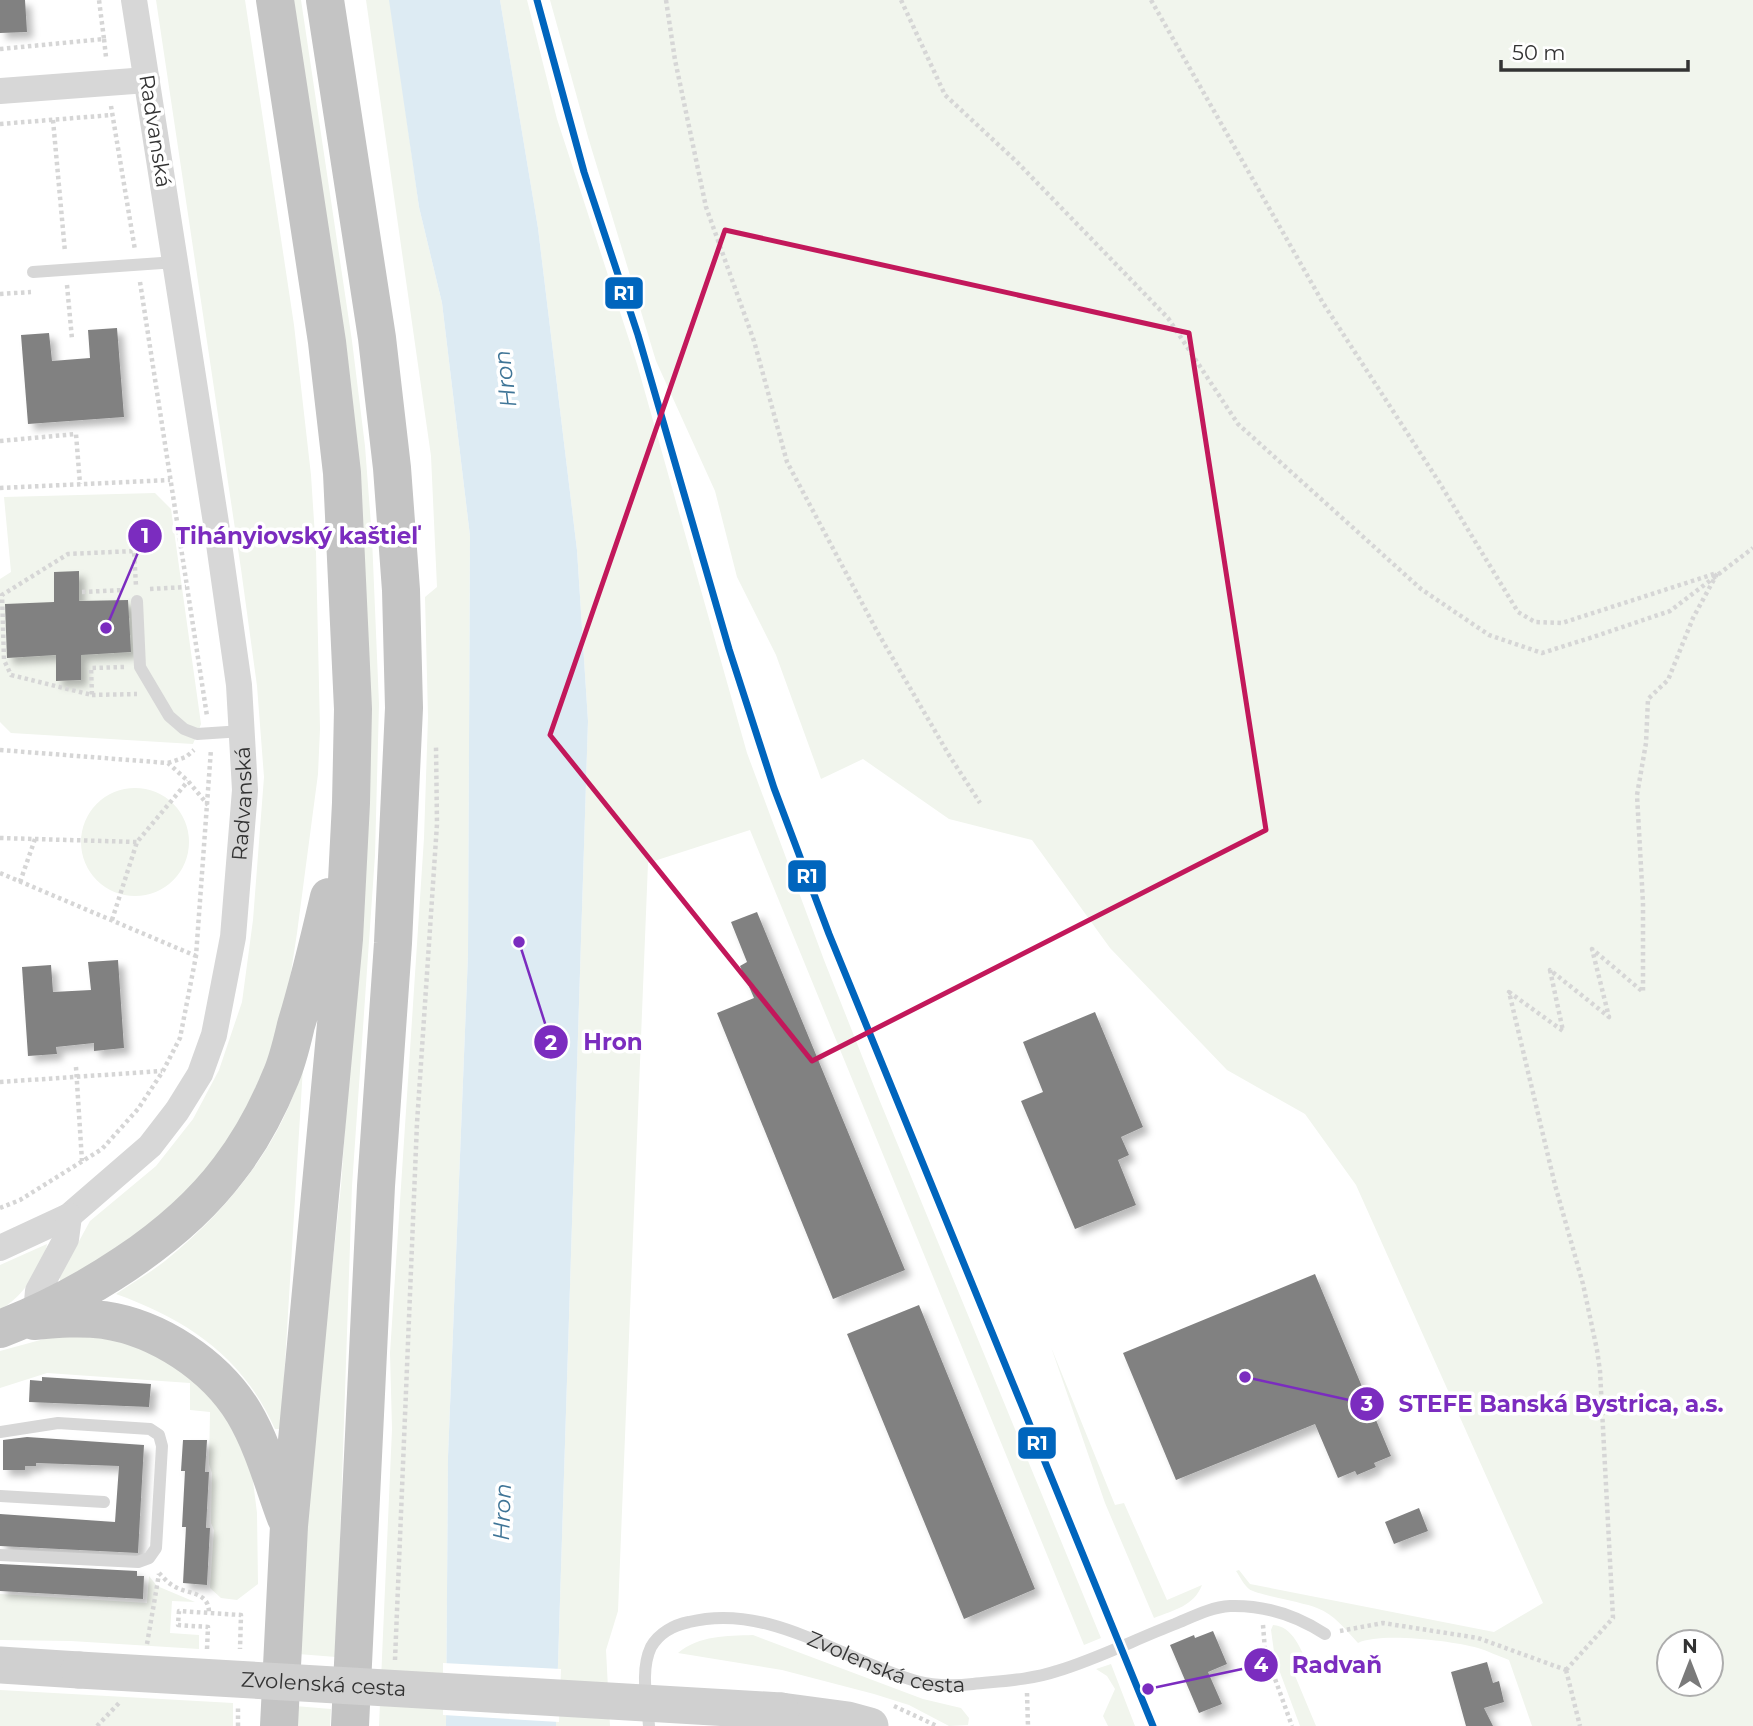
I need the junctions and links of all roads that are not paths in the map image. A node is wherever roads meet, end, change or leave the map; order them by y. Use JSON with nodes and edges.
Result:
{"nodes":[{"id":1,"x":134,"y":0,"type":"edge"},
{"id":2,"x":275,"y":0,"type":"edge"},
{"id":3,"x":325,"y":0,"type":"edge"},
{"id":4,"x":147,"y":80,"type":"junction"},
{"id":5,"x":0,"y":91,"type":"edge"},
{"id":6,"x":176,"y":262,"type":"junction"},
{"id":7,"x":33,"y":272,"type":"dead end"},
{"id":8,"x":137,"y":595,"type":"road end"},
{"id":9,"x":243,"y":731,"type":"junction"},
{"id":10,"x":351,"y":803,"type":"junction"},
{"id":11,"x":69,"y":1216,"type":"junction"},
{"id":12,"x":0,"y":1248,"type":"edge"},
{"id":13,"x":17,"y":1321,"type":"edge"},
{"id":14,"x":0,"y":1432,"type":"edge"},
{"id":15,"x":0,"y":1496,"type":"edge"},
{"id":16,"x":104,"y":1502,"type":"dead end"},
{"id":17,"x":289,"y":1526,"type":"junction"},
{"id":18,"x":0,"y":1555,"type":"edge"},
{"id":19,"x":1325,"y":1634,"type":"road end"},
{"id":20,"x":0,"y":1665,"type":"edge"},
{"id":21,"x":279,"y":1726,"type":"edge"},
{"id":22,"x":350,"y":1726,"type":"edge"},
{"id":23,"x":649,"y":1726,"type":"edge"},
{"id":24,"x":870,"y":1726,"type":"edge"}],
"edges":[{"from":1,"to":4,"type":"street","name":"Radvanská"},
{"from":2,"to":10,"type":"highway"},
{"from":3,"to":22,"type":"highway"},
{"from":4,"to":5,"type":"street"},
{"from":4,"to":6,"type":"street","name":"Radvanská"},
{"from":6,"to":7,"type":"lane"},
{"from":6,"to":9,"type":"street","name":"Radvanská"},
{"from":8,"to":9,"type":"lane"},
{"from":9,"to":11,"type":"street","name":"Radvanská"},
{"from":10,"to":13,"type":"highway"},
{"from":10,"to":17,"type":"highway"},
{"from":11,"to":12,"type":"street","name":"Radvanská"},
{"from":11,"to":13,"type":"street"},
{"from":13,"to":17,"type":"highway"},
{"from":14,"to":18,"type":"lane"},
{"from":15,"to":16,"type":"lane"},
{"from":17,"to":21,"type":"highway"},
{"from":19,"to":23,"type":"lane","name":"Zvolenská cesta"},
{"from":20,"to":24,"type":"main road","name":"Zvolenská cesta","bridge":true}]}
